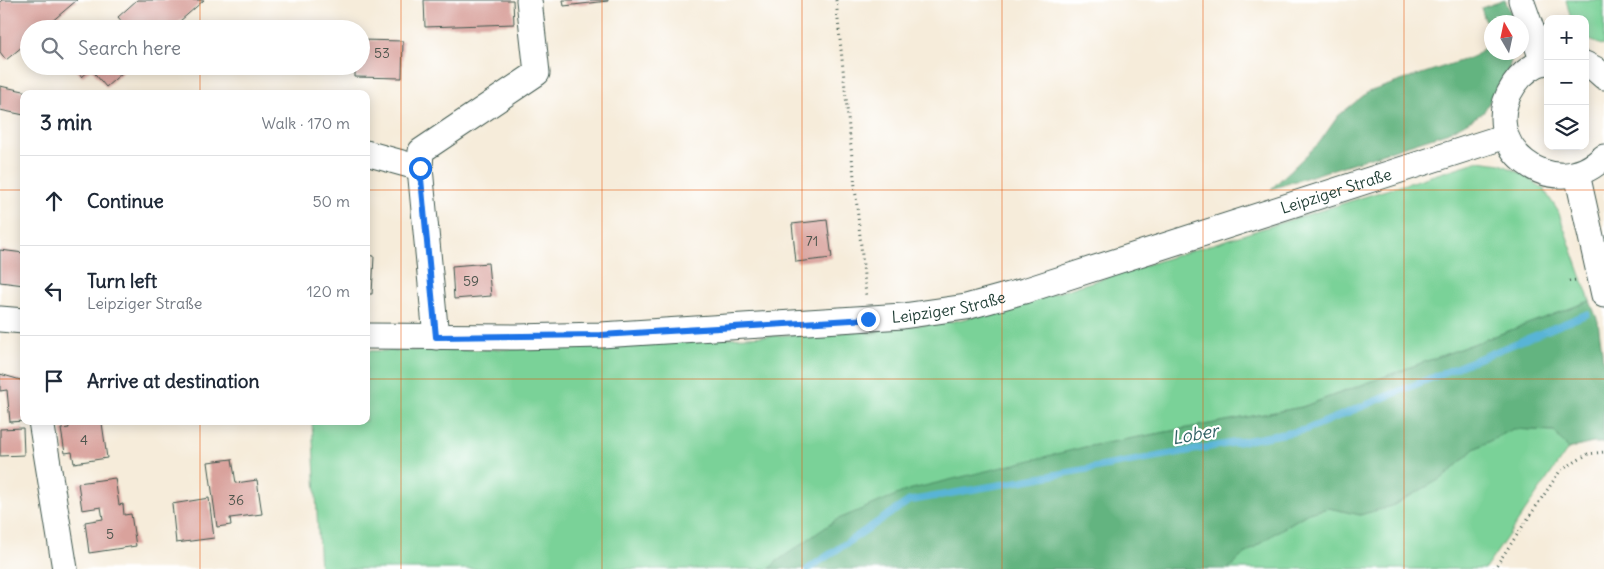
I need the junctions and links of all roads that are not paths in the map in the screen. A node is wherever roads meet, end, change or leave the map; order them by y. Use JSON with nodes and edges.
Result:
{"nodes":[{"id":1,"x":529,"y":0,"type":"edge"},
{"id":2,"x":1521,"y":0,"type":"edge"},
{"id":3,"x":1544,"y":60,"type":"edge"},
{"id":4,"x":1544,"y":62,"type":"edge"},
{"id":5,"x":1589,"y":66,"type":"edge"},
{"id":6,"x":1604,"y":77,"type":"edge"},
{"id":7,"x":1506,"y":136,"type":"junction"},
{"id":8,"x":370,"y":154,"type":"edge"},
{"id":9,"x":1604,"y":157,"type":"edge"},
{"id":10,"x":420,"y":168,"type":"junction"},
{"id":11,"x":1577,"y":174,"type":"junction"},
{"id":12,"x":1604,"y":295,"type":"edge"},
{"id":13,"x":0,"y":319,"type":"edge"},
{"id":14,"x":20,"y":322,"type":"edge"},
{"id":15,"x":370,"y":336,"type":"edge"},
{"id":16,"x":436,"y":337,"type":"junction"},
{"id":17,"x":42,"y":425,"type":"edge"},
{"id":18,"x":65,"y":569,"type":"edge"}],
"edges":[{"from":1,"to":10,"type":"street"},
{"from":2,"to":3,"type":"street"},
{"from":4,"to":7,"type":"street"},
{"from":5,"to":6,"type":"street"},
{"from":7,"to":11,"type":"street"},
{"from":7,"to":16,"type":"street","name":"Leipziger Straße"},
{"from":8,"to":10,"type":"street"},
{"from":9,"to":11,"type":"street"},
{"from":10,"to":16,"type":"street"},
{"from":11,"to":12,"type":"street"},
{"from":13,"to":14,"type":"street"},
{"from":15,"to":16,"type":"street","name":"Leipziger Straße"},
{"from":17,"to":18,"type":"street"}]}
